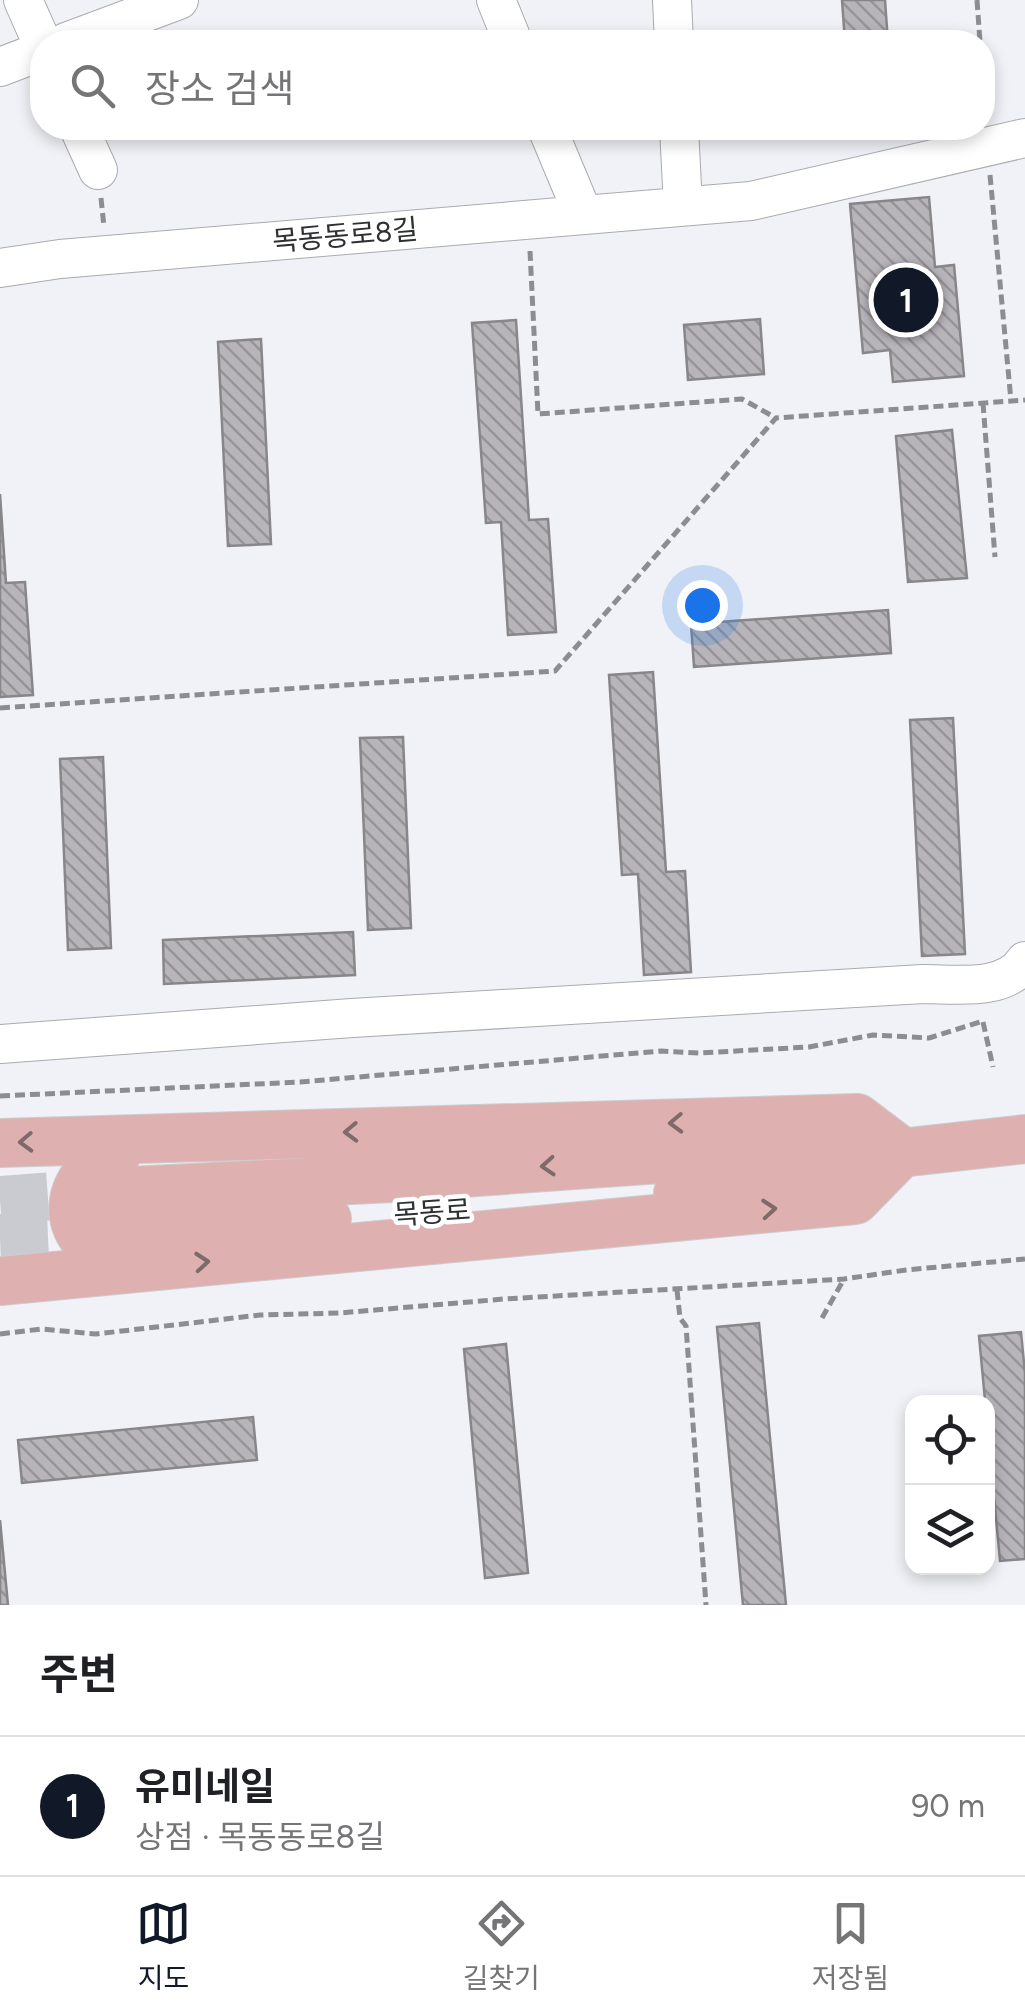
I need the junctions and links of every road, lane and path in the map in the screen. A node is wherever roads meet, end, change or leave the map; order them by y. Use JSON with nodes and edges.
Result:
{"nodes":[{"id":1,"x":23,"y":0,"type":"edge"},
{"id":2,"x":178,"y":0,"type":"edge"},
{"id":3,"x":496,"y":0,"type":"edge"},
{"id":4,"x":672,"y":0,"type":"edge"},
{"id":5,"x":977,"y":0,"type":"edge"},
{"id":6,"x":36,"y":30,"type":"edge"},
{"id":7,"x":98,"y":30,"type":"edge"},
{"id":8,"x":508,"y":30,"type":"edge"},
{"id":9,"x":673,"y":30,"type":"edge"},
{"id":10,"x":979,"y":30,"type":"edge"},
{"id":11,"x":30,"y":56,"type":"edge"},
{"id":12,"x":0,"y":67,"type":"edge"},
{"id":13,"x":1025,"y":138,"type":"edge"},
{"id":14,"x":85,"y":140,"type":"edge"},
{"id":15,"x":553,"y":140,"type":"edge"},
{"id":16,"x":680,"y":140,"type":"edge"},
{"id":17,"x":986,"y":140,"type":"edge"},
{"id":18,"x":987,"y":147,"type":"junction"},
{"id":19,"x":98,"y":170,"type":"joint"},
{"id":20,"x":683,"y":206,"type":"junction"},
{"id":21,"x":583,"y":214,"type":"junction"},
{"id":22,"x":528,"y":219,"type":"junction"},
{"id":23,"x":107,"y":255,"type":"junction"},
{"id":24,"x":0,"y":268,"type":"edge"},
{"id":25,"x":1025,"y":400,"type":"edge"},
{"id":26,"x":1011,"y":401,"type":"junction"},
{"id":27,"x":983,"y":403,"type":"junction"},
{"id":28,"x":776,"y":418,"type":"junction"},
{"id":29,"x":995,"y":557,"type":"dead end"},
{"id":30,"x":0,"y":708,"type":"edge"},
{"id":31,"x":1025,"y":961,"type":"edge"},
{"id":32,"x":0,"y":1044,"type":"edge"},
{"id":33,"x":993,"y":1068,"type":"dead end"},
{"id":34,"x":0,"y":1096,"type":"edge"},
{"id":35,"x":145,"y":1138,"type":"junction"},
{"id":36,"x":1025,"y":1139,"type":"edge"},
{"id":37,"x":0,"y":1143,"type":"edge"},
{"id":38,"x":902,"y":1152,"type":"junction"},
{"id":39,"x":110,"y":1212,"type":"tunnel mouth"},
{"id":40,"x":1025,"y":1259,"type":"edge"},
{"id":41,"x":147,"y":1267,"type":"junction"},
{"id":42,"x":844,"y":1279,"type":"junction"},
{"id":43,"x":0,"y":1281,"type":"edge"},
{"id":44,"x":677,"y":1290,"type":"junction"},
{"id":45,"x":822,"y":1318,"type":"dead end"},
{"id":46,"x":0,"y":1334,"type":"edge"},
{"id":47,"x":706,"y":1605,"type":"edge"}],
"edges":[{"from":1,"to":6,"type":"street"},
{"from":2,"to":7,"type":"street"},
{"from":3,"to":8,"type":"street"},
{"from":4,"to":9,"type":"street"},
{"from":5,"to":10,"type":"path"},
{"from":11,"to":12,"type":"street"},
{"from":13,"to":18,"type":"street","name":"목동동로8길"},
{"from":14,"to":19,"type":"street"},
{"from":15,"to":21,"type":"street"},
{"from":16,"to":20,"type":"street"},
{"from":17,"to":18,"type":"path"},
{"from":18,"to":20,"type":"street","name":"목동동로8길"},
{"from":18,"to":26,"type":"path"},
{"from":19,"to":23,"type":"path"},
{"from":20,"to":21,"type":"street","name":"목동동로8길"},
{"from":21,"to":22,"type":"street","name":"목동동로8길"},
{"from":22,"to":23,"type":"street","name":"목동동로8길"},
{"from":22,"to":28,"type":"path"},
{"from":23,"to":24,"type":"street","name":"목동동로8길"},
{"from":25,"to":26,"type":"path"},
{"from":26,"to":27,"type":"path"},
{"from":27,"to":28,"type":"path"},
{"from":27,"to":29,"type":"path"},
{"from":28,"to":30,"type":"path"},
{"from":31,"to":32,"type":"street"},
{"from":33,"to":34,"type":"path"},
{"from":35,"to":37,"type":"main road","one_way":true},
{"from":38,"to":35,"type":"main road","one_way":true},
{"from":35,"to":41,"type":"main road"},
{"from":36,"to":38,"type":"main road","name":"목동로"},
{"from":38,"to":39,"type":"main road","name":"목동로"},
{"from":41,"to":38,"type":"main road","one_way":true},
{"from":40,"to":42,"type":"path"},
{"from":41,"to":43,"type":"main road"},
{"from":42,"to":44,"type":"path"},
{"from":42,"to":45,"type":"path"},
{"from":44,"to":46,"type":"path"},
{"from":44,"to":47,"type":"path"}]}
